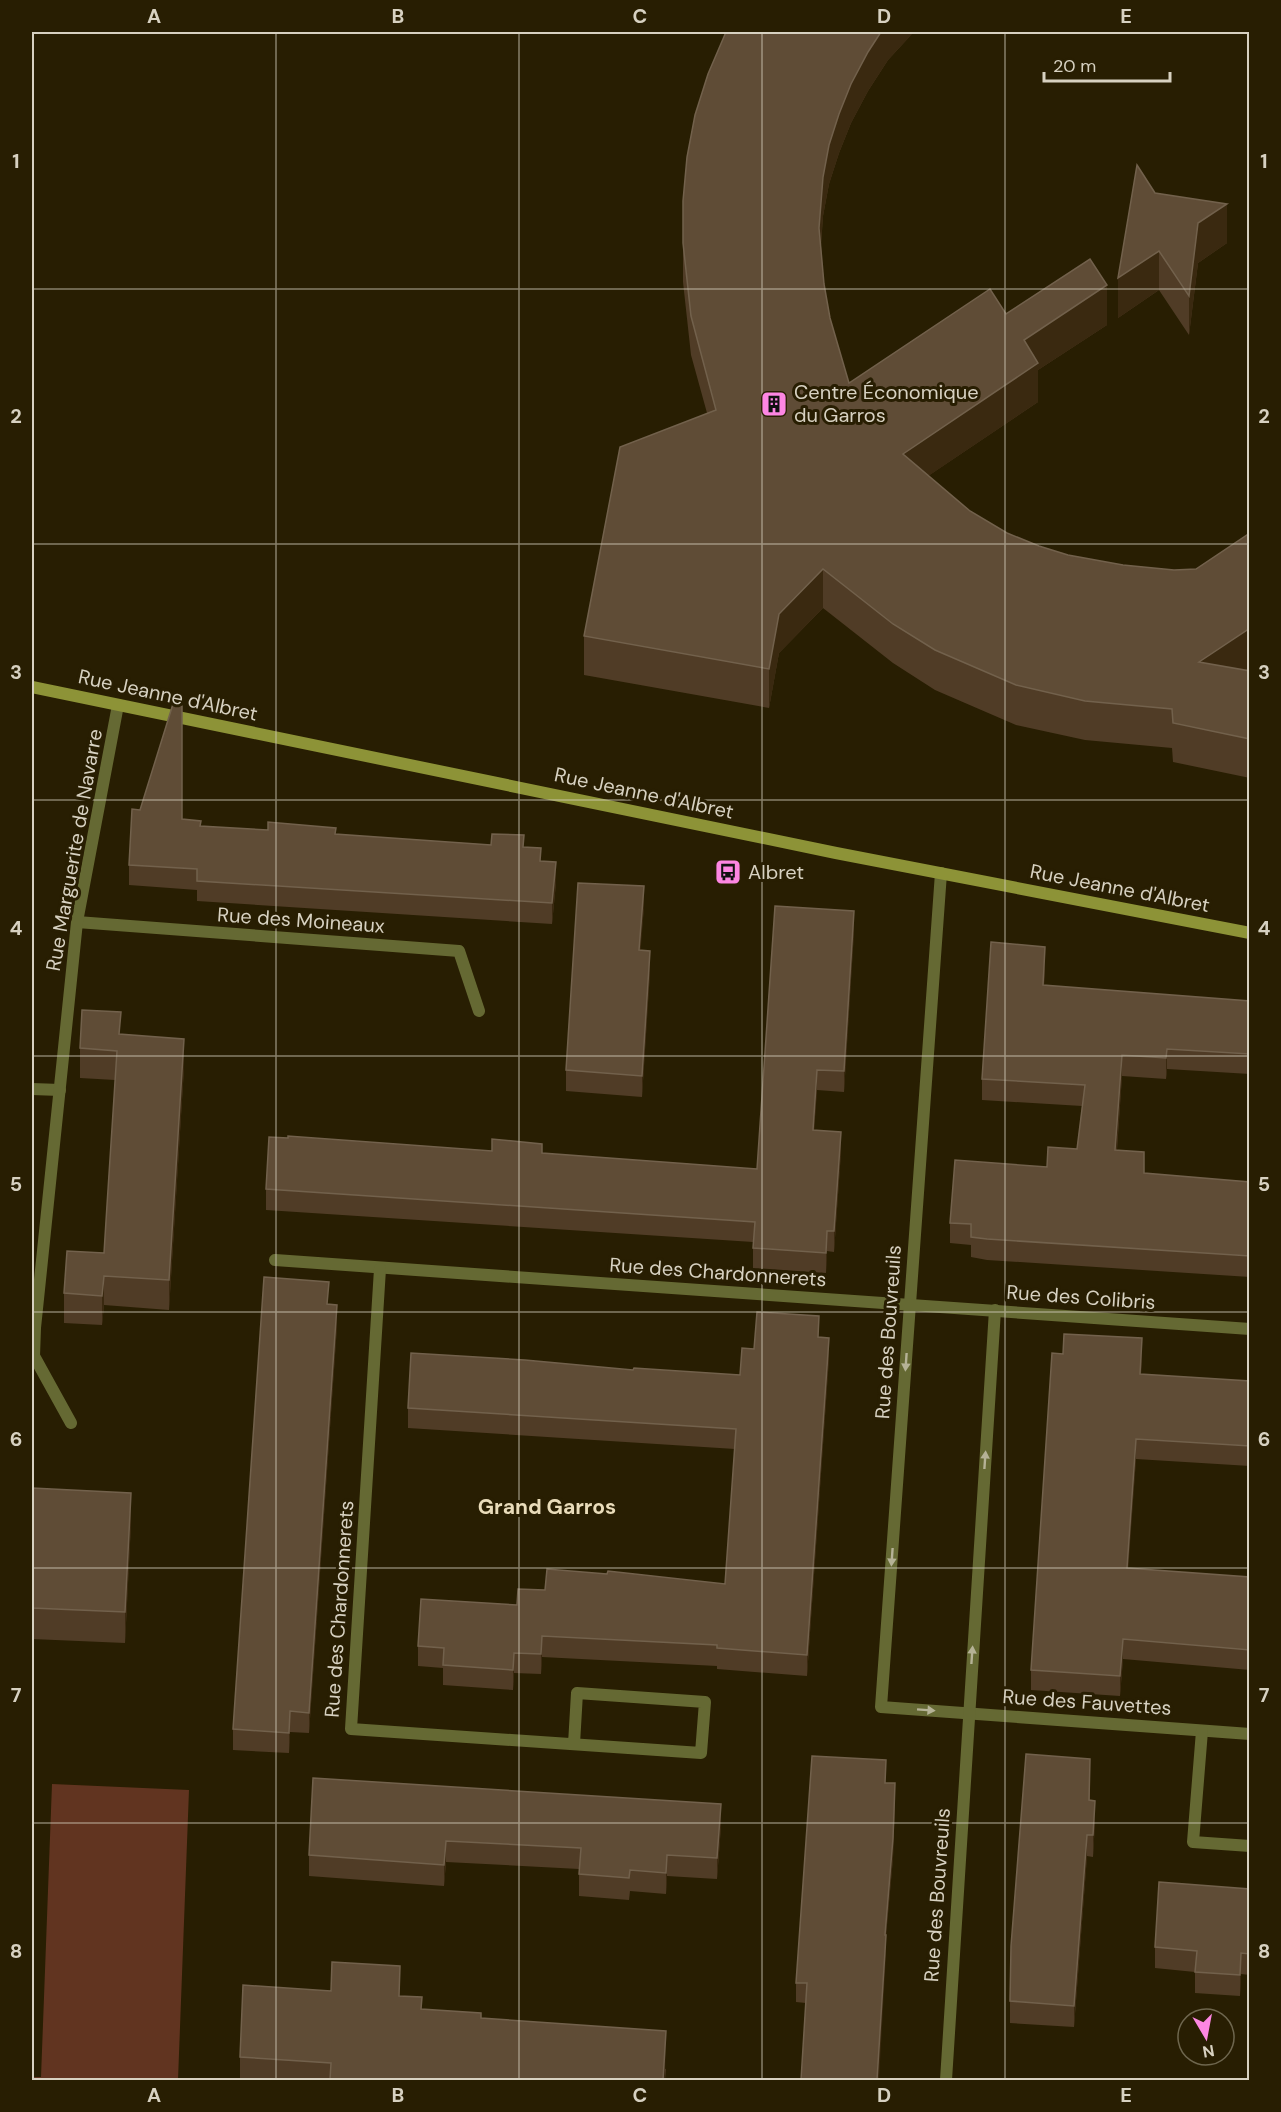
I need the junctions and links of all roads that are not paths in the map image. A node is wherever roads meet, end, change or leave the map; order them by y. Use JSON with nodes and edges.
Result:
{"nodes":[{"id":1,"x":32,"y":687,"type":"edge"},
{"id":2,"x":118,"y":705,"type":"junction"},
{"id":3,"x":941,"y":873,"type":"junction"},
{"id":4,"x":77,"y":922,"type":"junction"},
{"id":5,"x":1250,"y":933,"type":"edge"},
{"id":6,"x":479,"y":1011,"type":"dead end"},
{"id":7,"x":32,"y":1089,"type":"edge"},
{"id":8,"x":60,"y":1090,"type":"junction"},
{"id":9,"x":275,"y":1260,"type":"dead end"},
{"id":10,"x":380,"y":1269,"type":"junction"},
{"id":11,"x":910,"y":1304,"type":"junction"},
{"id":12,"x":995,"y":1310,"type":"junction"},
{"id":13,"x":1250,"y":1329,"type":"edge"},
{"id":14,"x":71,"y":1423,"type":"dead end"},
{"id":15,"x":968,"y":1713,"type":"junction"},
{"id":16,"x":1202,"y":1731,"type":"junction"},
{"id":17,"x":1250,"y":1734,"type":"edge"},
{"id":18,"x":574,"y":1744,"type":"junction"},
{"id":19,"x":1250,"y":1846,"type":"edge"},
{"id":20,"x":946,"y":2080,"type":"edge"}],
"edges":[{"from":1,"to":2,"type":"street","name":"Rue Jeanne d'Albret"},
{"from":2,"to":3,"type":"street","name":"Rue Jeanne d'Albret"},
{"from":2,"to":4,"type":"street","name":"Rue Marguerite de Navarre"},
{"from":3,"to":5,"type":"street","name":"Rue Jeanne d'Albret"},
{"from":3,"to":11,"type":"street","name":"Rue des Bouvreuils"},
{"from":4,"to":6,"type":"street","name":"Rue des Moineaux"},
{"from":4,"to":8,"type":"street","name":"Rue Marguerite de Navarre"},
{"from":7,"to":8,"type":"street"},
{"from":8,"to":14,"type":"street","name":"Rue Marguerite de Navarre"},
{"from":9,"to":10,"type":"street","name":"Rue des Chardonnerets"},
{"from":10,"to":11,"type":"street","name":"Rue des Chardonnerets"},
{"from":10,"to":18,"type":"street","name":"Rue des Chardonnerets"},
{"from":11,"to":12,"type":"street","name":"Rue des Colibris"},
{"from":11,"to":15,"type":"street","name":"Rue des Bouvreuils","one_way":true},
{"from":12,"to":13,"type":"street","name":"Rue des Colibris"},
{"from":15,"to":12,"type":"street","name":"Rue des Bouvreuils","one_way":true},
{"from":15,"to":16,"type":"street","name":"Rue des Fauvettes"},
{"from":15,"to":20,"type":"street","name":"Rue des Bouvreuils"},
{"from":16,"to":17,"type":"street","name":"Rue des Fauvettes"},
{"from":16,"to":19,"type":"street"},
{"from":18,"to":18,"type":"street","name":"Rue des Chardonnerets"}]}
